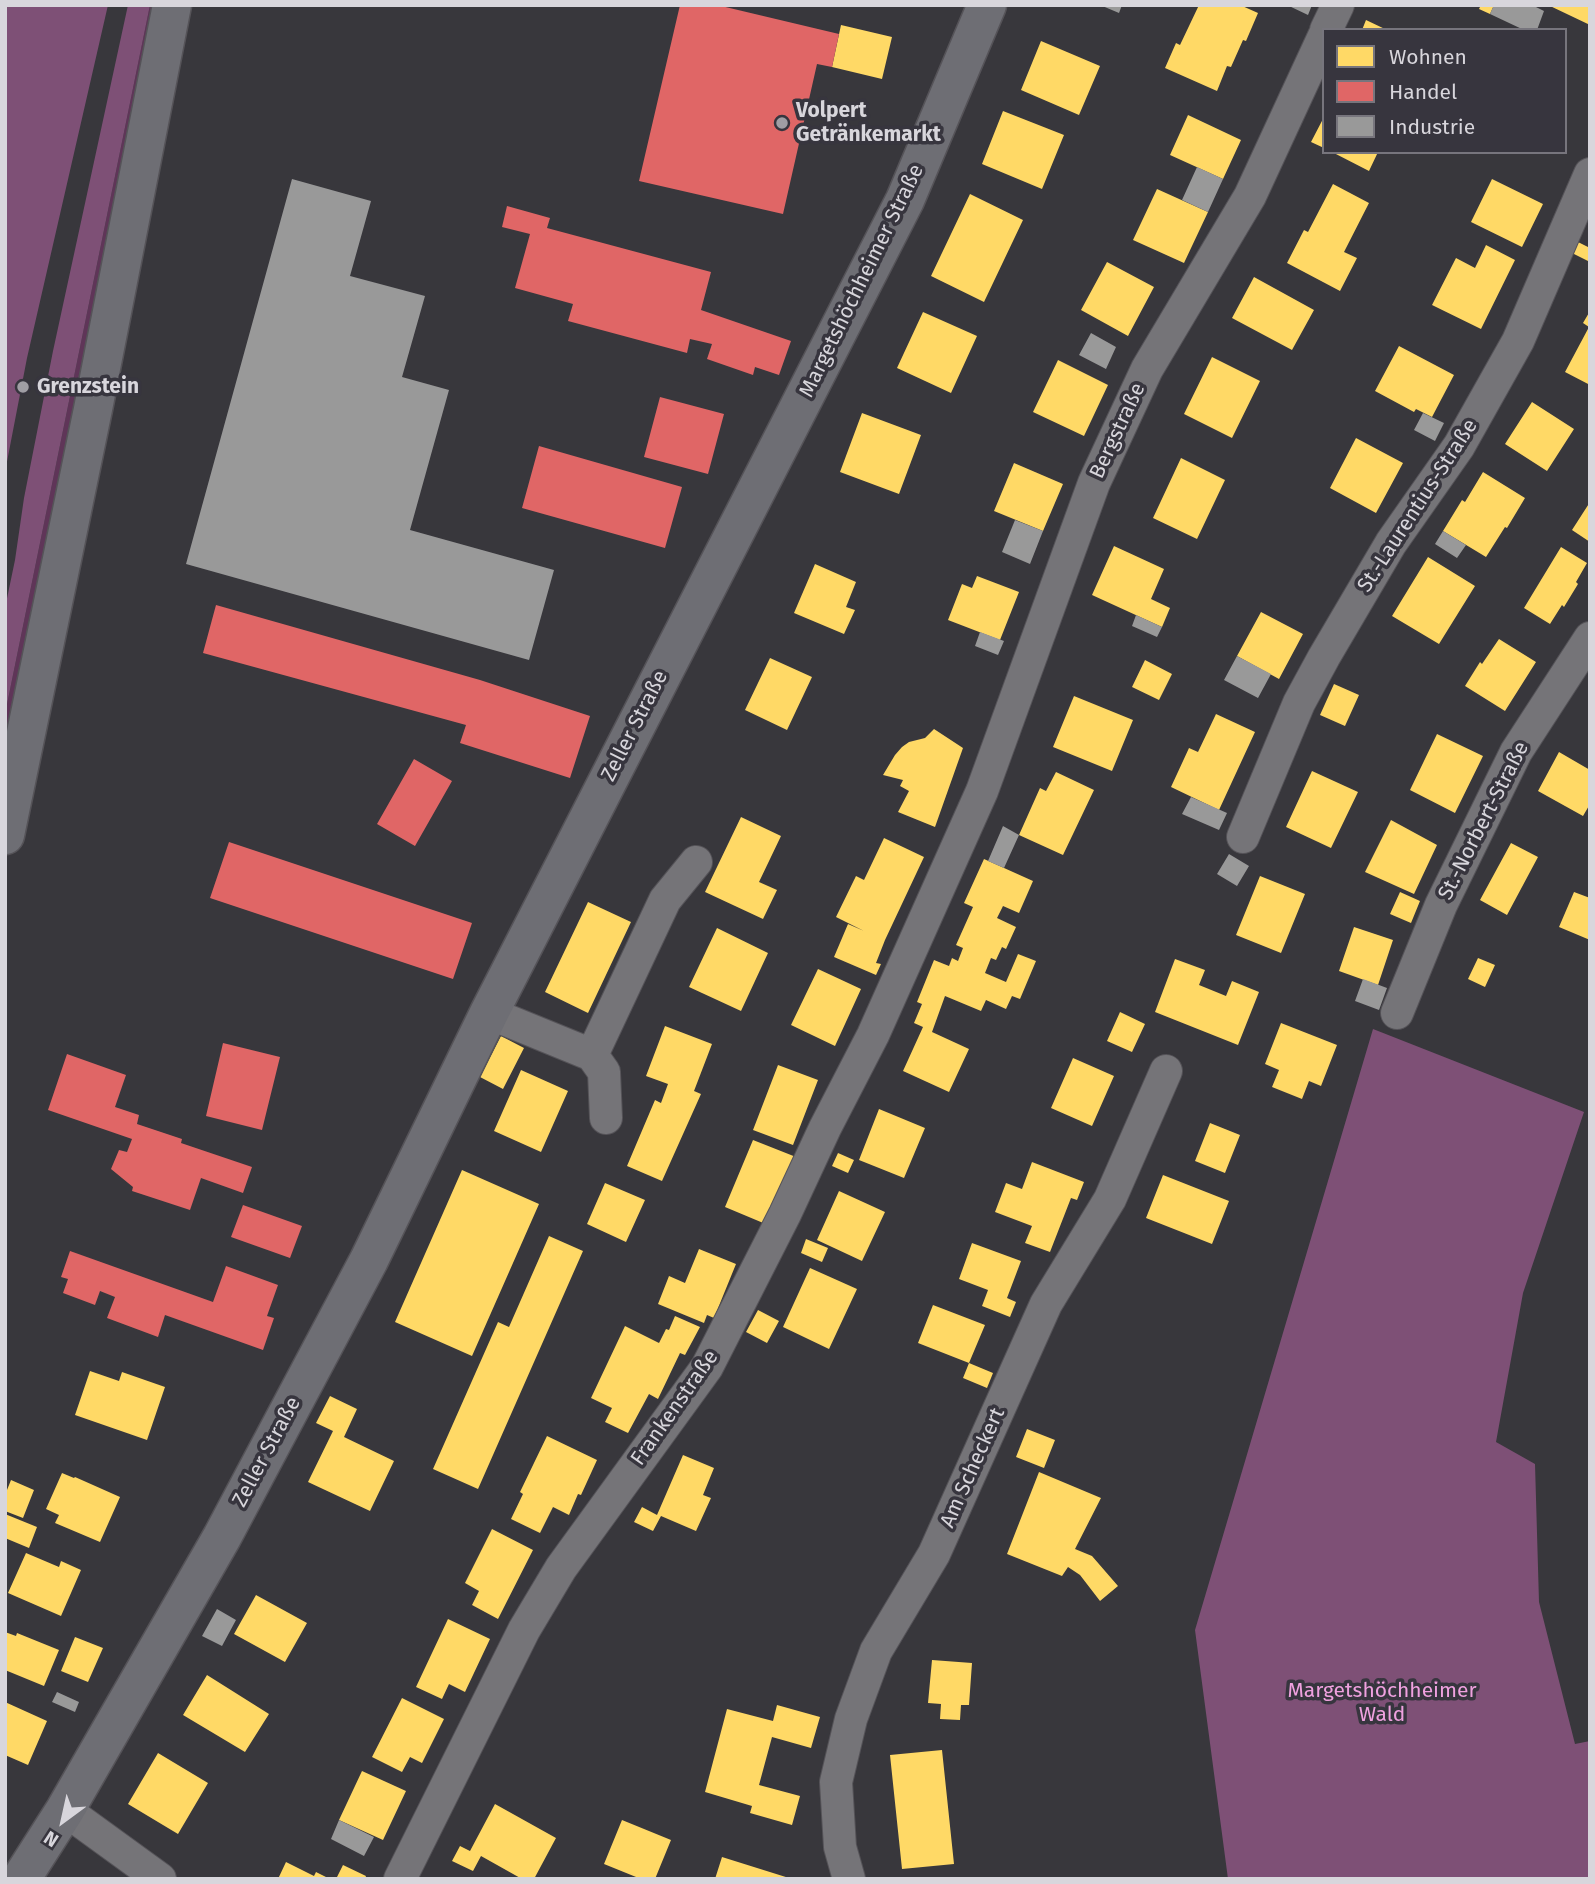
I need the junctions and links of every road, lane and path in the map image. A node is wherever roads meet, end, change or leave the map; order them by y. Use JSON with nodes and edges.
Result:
{"nodes":[{"id":1,"x":172,"y":5,"type":"edge"},
{"id":2,"x":987,"y":5,"type":"edge"},
{"id":3,"x":1338,"y":5,"type":"edge"},
{"id":4,"x":1327,"y":28,"type":"edge"},
{"id":5,"x":1322,"y":40,"type":"edge"},
{"id":6,"x":1590,"y":174,"type":"edge"},
{"id":7,"x":783,"y":439,"type":"joint"},
{"id":8,"x":1590,"y":638,"type":"edge"},
{"id":9,"x":5,"y":835,"type":"edge"},
{"id":10,"x":1243,"y":837,"type":"dead end"},
{"id":11,"x":957,"y":846,"type":"joint"},
{"id":12,"x":696,"y":862,"type":"dead end"},
{"id":13,"x":489,"y":1013,"type":"junction"},
{"id":14,"x":1397,"y":1013,"type":"dead end"},
{"id":15,"x":592,"y":1055,"type":"junction"},
{"id":16,"x":1166,"y":1071,"type":"dead end"},
{"id":17,"x":607,"y":1118,"type":"dead end"},
{"id":18,"x":65,"y":1810,"type":"junction"},
{"id":19,"x":21,"y":1879,"type":"edge"},
{"id":20,"x":160,"y":1879,"type":"edge"},
{"id":21,"x":400,"y":1879,"type":"edge"},
{"id":22,"x":849,"y":1879,"type":"edge"}],
"edges":[{"from":1,"to":9,"type":"street"},
{"from":2,"to":7,"type":"street","name":"Margetshöchheimer Straße"},
{"from":3,"to":4,"type":"street"},
{"from":5,"to":11,"type":"street","name":"Bergstraße"},
{"from":6,"to":10,"type":"street","name":"St.-Laurentius-Straße"},
{"from":7,"to":13,"type":"street","name":"Zeller Straße"},
{"from":8,"to":14,"type":"street","name":"St.-Norbert-Straße"},
{"from":11,"to":21,"type":"street","name":"Frankenstraße"},
{"from":12,"to":15,"type":"street"},
{"from":13,"to":15,"type":"street"},
{"from":13,"to":18,"type":"street","name":"Zeller Straße"},
{"from":15,"to":17,"type":"street"},
{"from":16,"to":22,"type":"street","name":"Am Scheckert"},
{"from":18,"to":19,"type":"street","name":"Zeller Straße"},
{"from":18,"to":20,"type":"street"}]}
